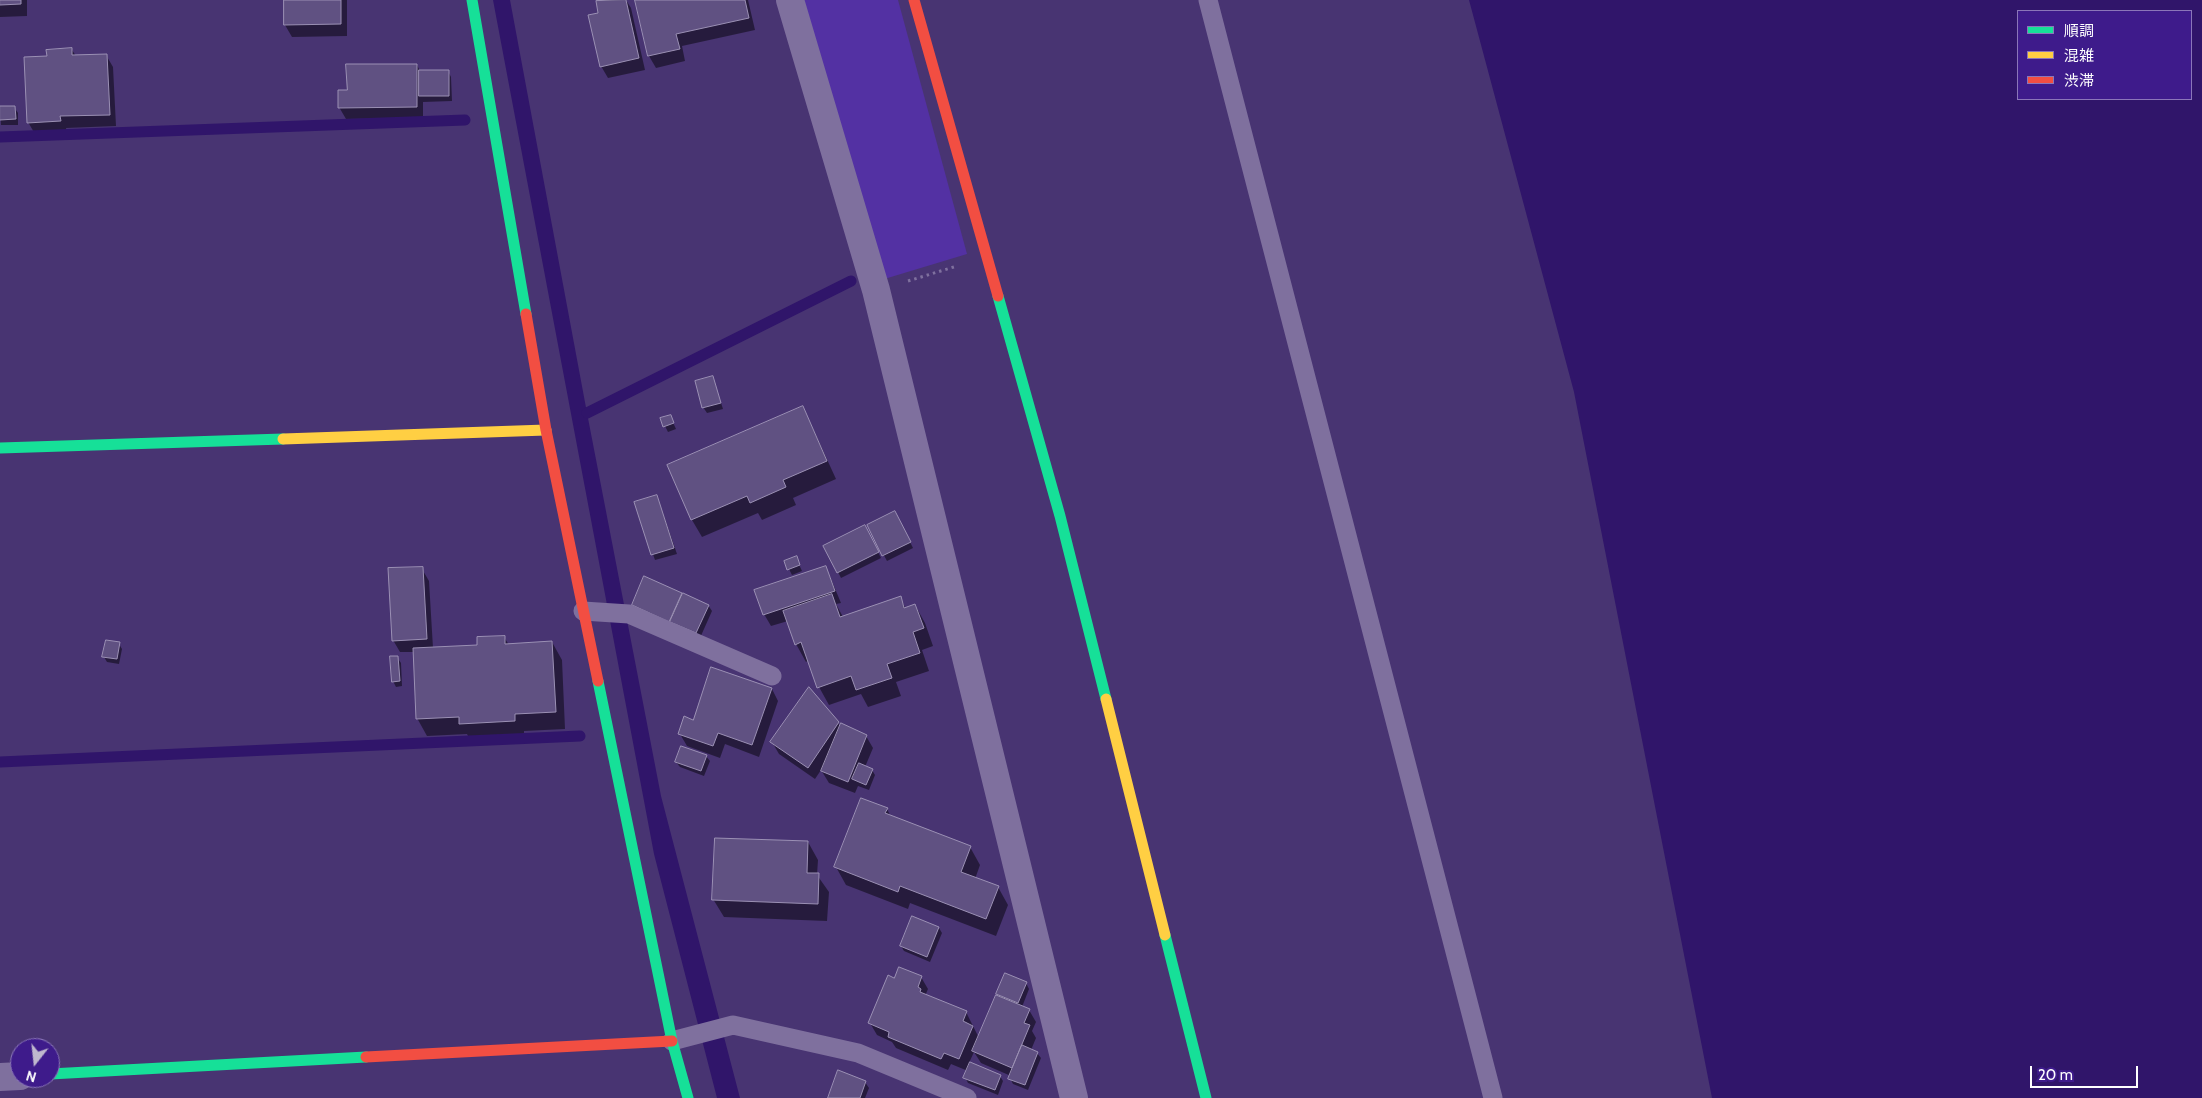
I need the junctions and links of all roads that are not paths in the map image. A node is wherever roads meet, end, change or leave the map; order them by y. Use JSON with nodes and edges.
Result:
{"nodes":[{"id":1,"x":472,"y":0,"type":"edge"},
{"id":2,"x":790,"y":0,"type":"edge"},
{"id":3,"x":914,"y":0,"type":"edge"},
{"id":4,"x":1208,"y":0,"type":"edge"},
{"id":5,"x":546,"y":430,"type":"junction"},
{"id":6,"x":0,"y":448,"type":"edge"},
{"id":7,"x":583,"y":611,"type":"junction"},
{"id":8,"x":772,"y":676,"type":"dead end"},
{"id":9,"x":672,"y":1041,"type":"junction"},
{"id":10,"x":60,"y":1073,"type":"edge"},
{"id":11,"x":688,"y":1098,"type":"edge"},
{"id":12,"x":967,"y":1098,"type":"edge"},
{"id":13,"x":1074,"y":1098,"type":"edge"},
{"id":14,"x":1206,"y":1098,"type":"edge"},
{"id":15,"x":1494,"y":1098,"type":"edge"}],
"edges":[{"from":1,"to":5,"type":"street"},
{"from":2,"to":13,"type":"street"},
{"from":3,"to":14,"type":"street"},
{"from":4,"to":15,"type":"lane"},
{"from":5,"to":6,"type":"street"},
{"from":5,"to":7,"type":"street"},
{"from":7,"to":8,"type":"lane"},
{"from":7,"to":9,"type":"street"},
{"from":9,"to":10,"type":"street"},
{"from":9,"to":11,"type":"street"},
{"from":9,"to":12,"type":"lane"}]}
